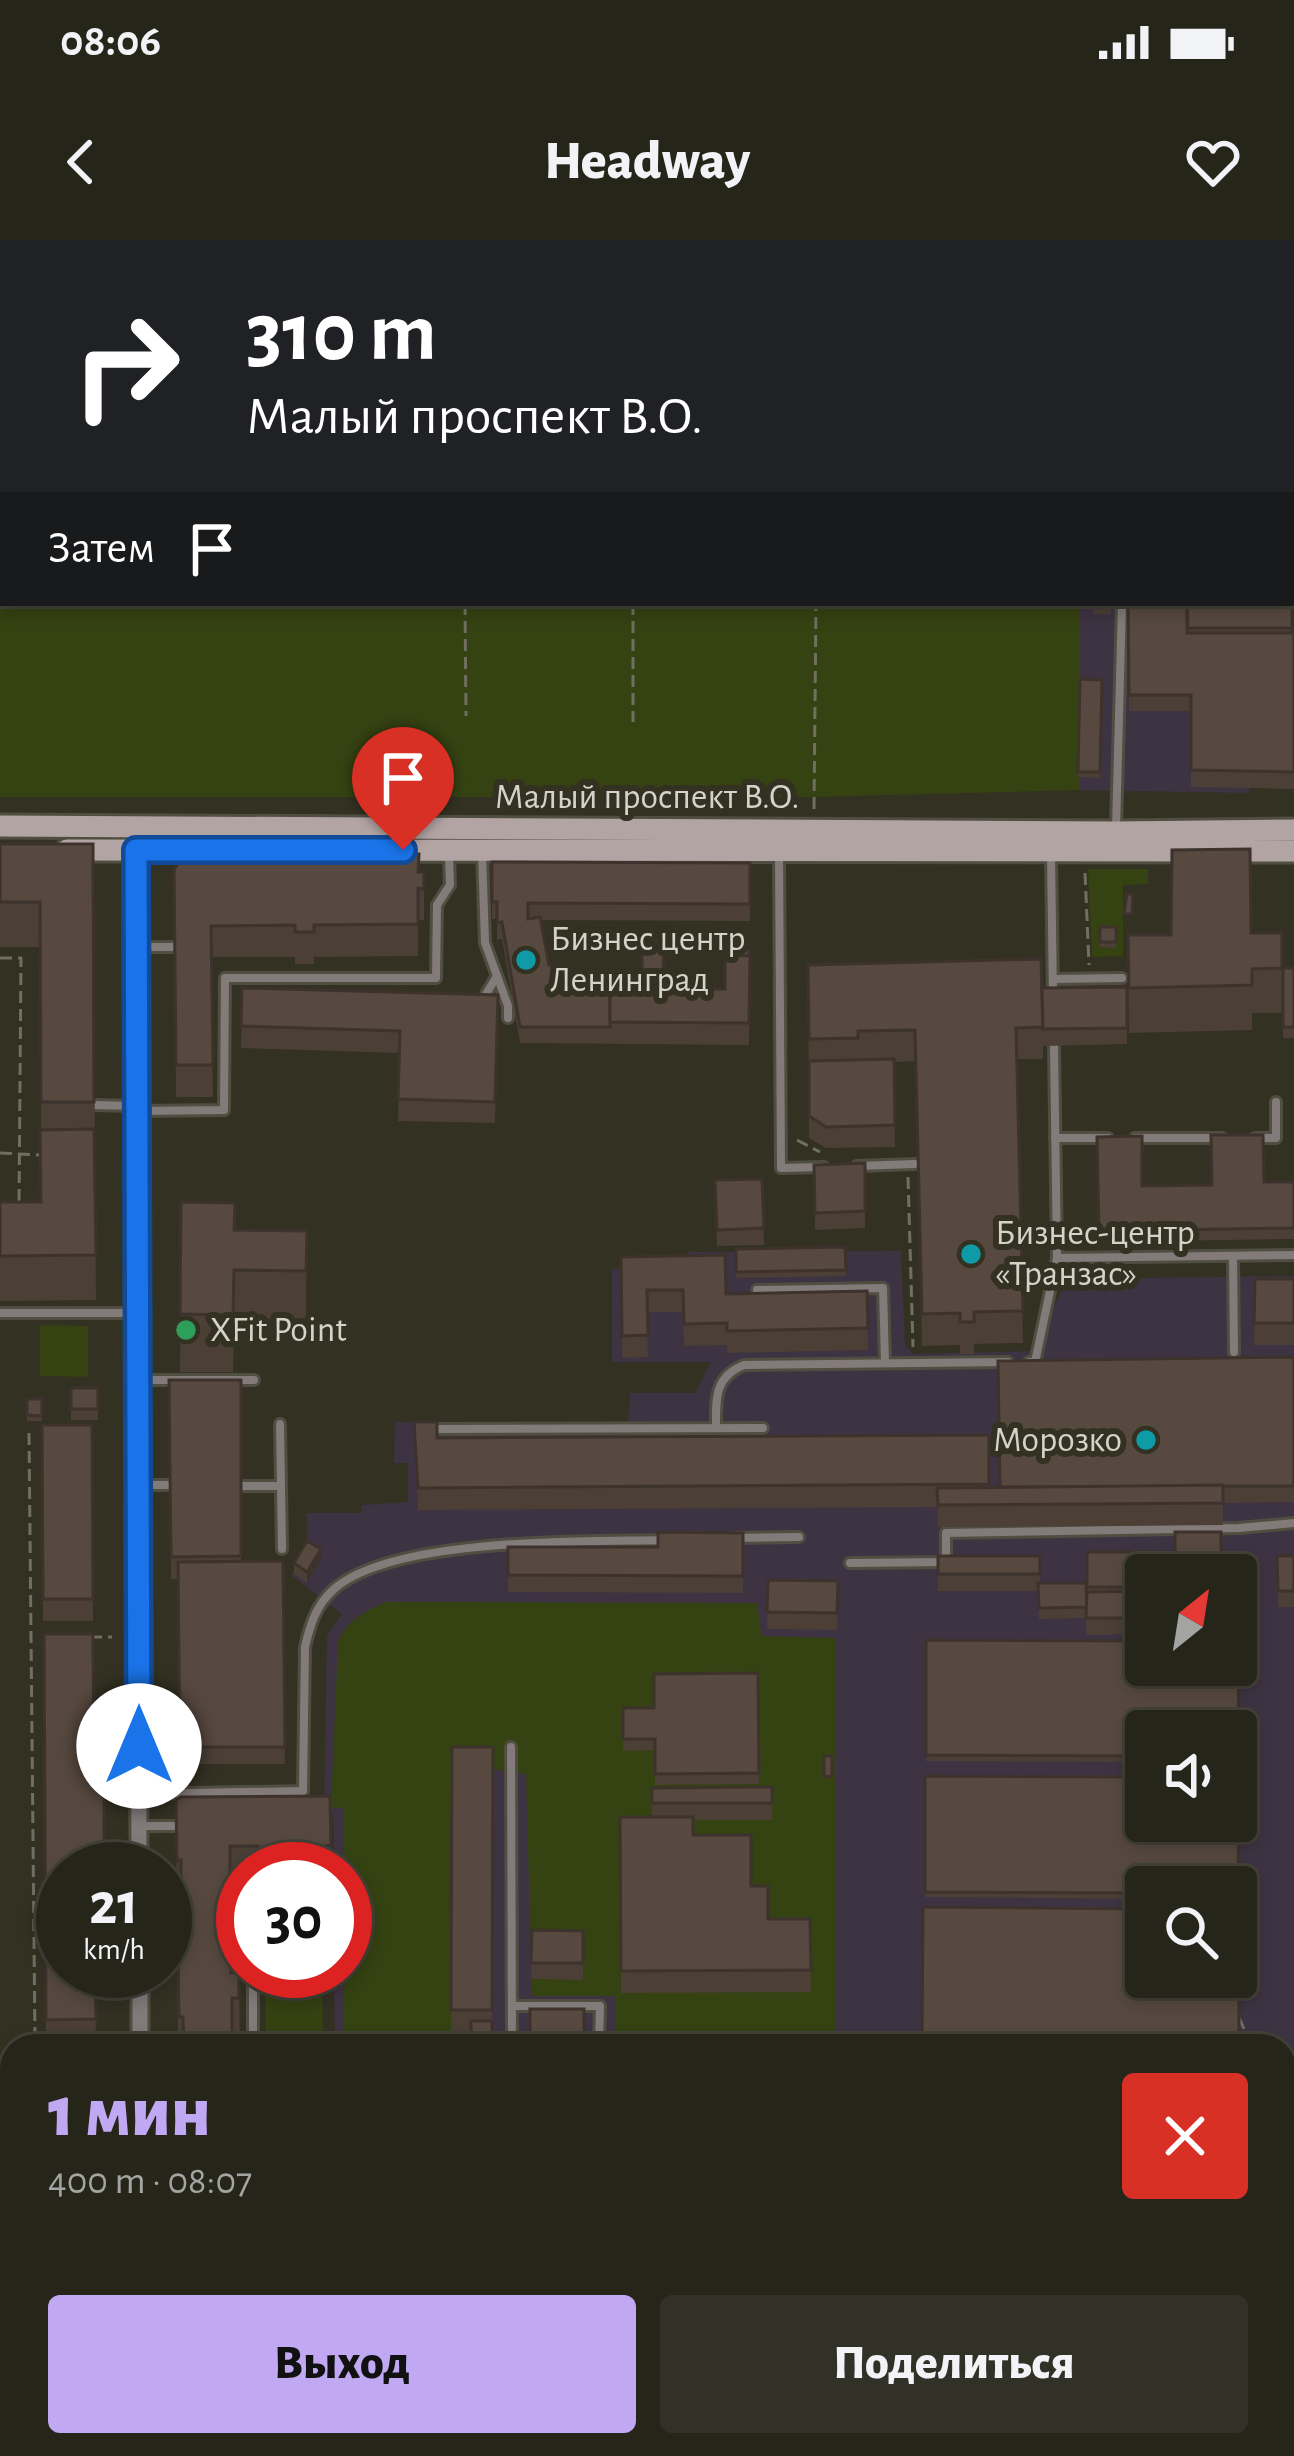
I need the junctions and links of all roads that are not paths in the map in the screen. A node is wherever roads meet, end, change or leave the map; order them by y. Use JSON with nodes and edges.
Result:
{"nodes":[{"id":1,"x":1122,"y":606,"type":"edge"},
{"id":2,"x":0,"y":826,"type":"edge"},
{"id":3,"x":1294,"y":830,"type":"edge"},
{"id":4,"x":135,"y":838,"type":"junction"},
{"id":5,"x":449,"y":840,"type":"junction"},
{"id":6,"x":779,"y":841,"type":"junction"},
{"id":7,"x":1051,"y":841,"type":"junction"},
{"id":8,"x":1116,"y":842,"type":"junction"},
{"id":9,"x":44,"y":850,"type":"edge"},
{"id":10,"x":482,"y":850,"type":"junction"},
{"id":11,"x":1294,"y":851,"type":"edge"},
{"id":12,"x":136,"y":947,"type":"junction"},
{"id":13,"x":174,"y":947,"type":"edge"},
{"id":14,"x":497,"y":976,"type":"junction"},
{"id":15,"x":1053,"y":979,"type":"junction"},
{"id":16,"x":1122,"y":979,"type":"dead end"},
{"id":17,"x":486,"y":994,"type":"edge"},
{"id":18,"x":1054,"y":1004,"type":"edge"},
{"id":19,"x":508,"y":1018,"type":"dead end"},
{"id":20,"x":1054,"y":1046,"type":"edge"},
{"id":21,"x":1276,"y":1102,"type":"dead end"},
{"id":22,"x":94,"y":1105,"type":"edge"},
{"id":23,"x":137,"y":1108,"type":"junction"},
{"id":24,"x":1055,"y":1138,"type":"junction"},
{"id":25,"x":911,"y":1164,"type":"road end"},
{"id":26,"x":1294,"y":1255,"type":"edge"},
{"id":27,"x":1232,"y":1256,"type":"junction"},
{"id":28,"x":1057,"y":1258,"type":"junction"},
{"id":29,"x":757,"y":1289,"type":"edge"},
{"id":30,"x":0,"y":1313,"type":"edge"},
{"id":31,"x":137,"y":1313,"type":"junction"},
{"id":32,"x":1234,"y":1352,"type":"edge"},
{"id":33,"x":884,"y":1363,"type":"junction"},
{"id":34,"x":254,"y":1379,"type":"dead end"},
{"id":35,"x":138,"y":1380,"type":"junction"},
{"id":36,"x":280,"y":1424,"type":"dead end"},
{"id":37,"x":716,"y":1428,"type":"junction"},
{"id":38,"x":764,"y":1428,"type":"dead end"},
{"id":39,"x":424,"y":1429,"type":"edge"},
{"id":40,"x":138,"y":1485,"type":"junction"},
{"id":41,"x":170,"y":1486,"type":"edge"},
{"id":42,"x":241,"y":1486,"type":"edge"},
{"id":43,"x":281,"y":1486,"type":"junction"},
{"id":44,"x":1294,"y":1523,"type":"edge"},
{"id":45,"x":799,"y":1537,"type":"dead end"},
{"id":46,"x":730,"y":1538,"type":"edge"},
{"id":47,"x":684,"y":1540,"type":"edge"},
{"id":48,"x":282,"y":1549,"type":"dead end"},
{"id":49,"x":850,"y":1563,"type":"dead end"},
{"id":50,"x":511,"y":1747,"type":"dead end"},
{"id":51,"x":139,"y":1794,"type":"junction"},
{"id":52,"x":139,"y":1826,"type":"junction"},
{"id":53,"x":199,"y":1826,"type":"edge"},
{"id":54,"x":139,"y":1842,"type":"edge"},
{"id":55,"x":140,"y":1998,"type":"edge"},
{"id":56,"x":253,"y":1998,"type":"edge"},
{"id":57,"x":512,"y":2006,"type":"junction"},
{"id":58,"x":140,"y":2034,"type":"edge"},
{"id":59,"x":253,"y":2034,"type":"edge"},
{"id":60,"x":512,"y":2034,"type":"edge"},
{"id":61,"x":599,"y":2034,"type":"edge"}],
"edges":[{"from":1,"to":8,"type":"lane"},
{"from":2,"to":4,"type":"main road","name":"Малый проспект В.О."},
{"from":3,"to":8,"type":"main road","name":"Малый проспект В.О."},
{"from":4,"to":5,"type":"main road","name":"Малый проспект В.О."},
{"from":4,"to":9,"type":"main road","name":"Малый проспект В.О."},
{"from":4,"to":12,"type":"street"},
{"from":5,"to":6,"type":"main road","name":"Малый проспект В.О."},
{"from":5,"to":10,"type":"main road","name":"Малый проспект В.О."},
{"from":5,"to":23,"type":"lane"},
{"from":6,"to":7,"type":"main road","name":"Малый проспект В.О."},
{"from":6,"to":10,"type":"main road","name":"Малый проспект В.О."},
{"from":6,"to":25,"type":"lane"},
{"from":7,"to":8,"type":"main road","name":"Малый проспект В.О."},
{"from":7,"to":15,"type":"lane"},
{"from":8,"to":11,"type":"main road","name":"Малый проспект В.О."},
{"from":10,"to":14,"type":"lane"},
{"from":12,"to":13,"type":"lane"},
{"from":12,"to":23,"type":"street"},
{"from":14,"to":17,"type":"lane"},
{"from":14,"to":19,"type":"lane"},
{"from":15,"to":16,"type":"lane"},
{"from":15,"to":18,"type":"lane"},
{"from":20,"to":24,"type":"lane"},
{"from":21,"to":24,"type":"lane"},
{"from":22,"to":23,"type":"lane"},
{"from":23,"to":31,"type":"street"},
{"from":24,"to":28,"type":"lane"},
{"from":26,"to":27,"type":"lane"},
{"from":27,"to":28,"type":"lane"},
{"from":27,"to":32,"type":"lane"},
{"from":28,"to":33,"type":"lane"},
{"from":29,"to":33,"type":"lane"},
{"from":30,"to":31,"type":"lane"},
{"from":31,"to":35,"type":"street"},
{"from":33,"to":37,"type":"lane"},
{"from":34,"to":35,"type":"lane"},
{"from":35,"to":40,"type":"street"},
{"from":36,"to":43,"type":"lane"},
{"from":37,"to":38,"type":"lane"},
{"from":37,"to":39,"type":"lane"},
{"from":40,"to":41,"type":"lane"},
{"from":40,"to":51,"type":"street"},
{"from":42,"to":43,"type":"lane"},
{"from":43,"to":48,"type":"lane"},
{"from":44,"to":49,"type":"lane"},
{"from":45,"to":46,"type":"lane"},
{"from":47,"to":51,"type":"lane"},
{"from":50,"to":57,"type":"lane"},
{"from":51,"to":52,"type":"street"},
{"from":52,"to":53,"type":"lane"},
{"from":52,"to":54,"type":"street"},
{"from":55,"to":58,"type":"street"},
{"from":56,"to":59,"type":"lane"},
{"from":57,"to":60,"type":"lane"},
{"from":57,"to":61,"type":"lane"}]}
